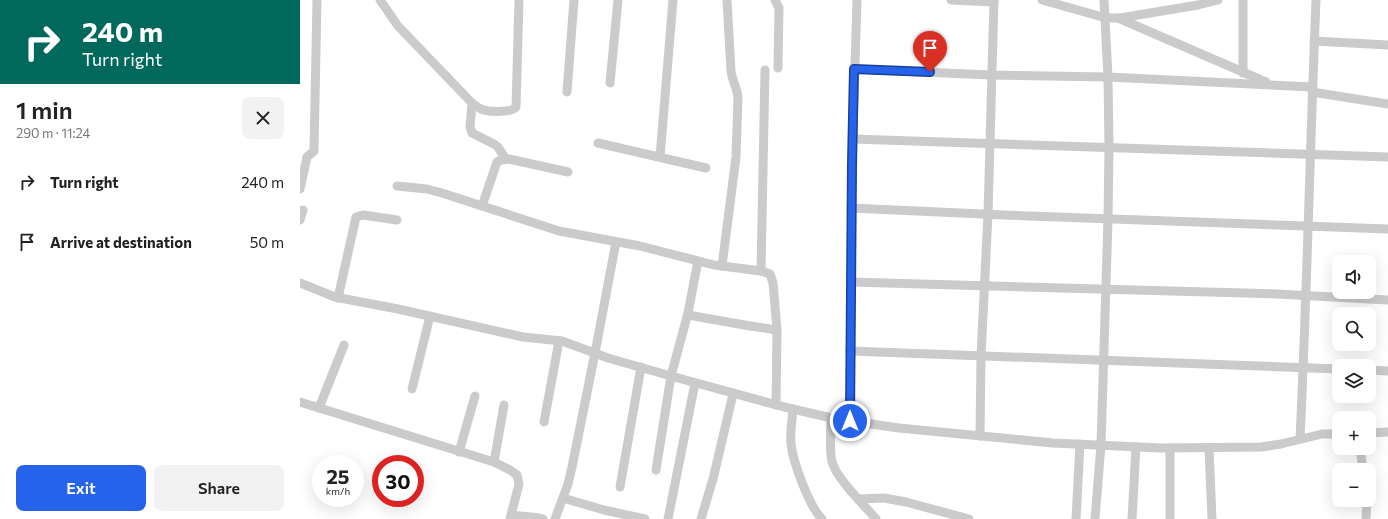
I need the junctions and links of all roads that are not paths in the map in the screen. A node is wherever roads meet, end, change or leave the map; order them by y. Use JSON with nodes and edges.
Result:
{"nodes":[{"id":1,"x":318,"y":0,"type":"edge"},
{"id":2,"x":380,"y":0,"type":"edge"},
{"id":3,"x":519,"y":0,"type":"edge"},
{"id":4,"x":574,"y":0,"type":"edge"},
{"id":5,"x":618,"y":0,"type":"edge"},
{"id":6,"x":673,"y":0,"type":"edge"},
{"id":7,"x":727,"y":0,"type":"edge"},
{"id":8,"x":775,"y":0,"type":"edge"},
{"id":9,"x":857,"y":0,"type":"edge"},
{"id":10,"x":951,"y":0,"type":"edge"},
{"id":11,"x":1044,"y":0,"type":"edge"},
{"id":12,"x":1104,"y":0,"type":"edge"},
{"id":13,"x":1216,"y":0,"type":"edge"},
{"id":14,"x":1243,"y":0,"type":"edge"},
{"id":15,"x":1316,"y":0,"type":"edge"},
{"id":16,"x":994,"y":1,"type":"edge"},
{"id":17,"x":1106,"y":18,"type":"junction"},
{"id":18,"x":1118,"y":18,"type":"junction"},
{"id":19,"x":1314,"y":41,"type":"junction"},
{"id":20,"x":1388,"y":45,"type":"edge"},
{"id":21,"x":778,"y":68,"type":"dead end"},
{"id":22,"x":854,"y":69,"type":"junction"},
{"id":23,"x":765,"y":70,"type":"dead end"},
{"id":24,"x":1244,"y":73,"type":"junction"},
{"id":25,"x":991,"y":75,"type":"junction"},
{"id":26,"x":1108,"y":77,"type":"junction"},
{"id":27,"x":610,"y":83,"type":"dead end"},
{"id":28,"x":1272,"y":85,"type":"junction"},
{"id":29,"x":1312,"y":89,"type":"junction"},
{"id":30,"x":566,"y":92,"type":"dead end"},
{"id":31,"x":472,"y":103,"type":"junction"},
{"id":32,"x":1388,"y":104,"type":"edge"},
{"id":33,"x":852,"y":139,"type":"junction"},
{"id":34,"x":598,"y":143,"type":"dead end"},
{"id":35,"x":991,"y":143,"type":"junction"},
{"id":36,"x":1109,"y":148,"type":"junction"},
{"id":37,"x":1310,"y":153,"type":"junction"},
{"id":38,"x":1388,"y":156,"type":"edge"},
{"id":39,"x":660,"y":157,"type":"junction"},
{"id":40,"x":505,"y":158,"type":"junction"},
{"id":41,"x":706,"y":168,"type":"dead end"},
{"id":42,"x":568,"y":172,"type":"dead end"},
{"id":43,"x":397,"y":186,"type":"dead end"},
{"id":44,"x":300,"y":189,"type":"edge"},
{"id":45,"x":482,"y":206,"type":"junction"},
{"id":46,"x":851,"y":208,"type":"junction"},
{"id":47,"x":303,"y":210,"type":"dead end"},
{"id":48,"x":988,"y":214,"type":"junction"},
{"id":49,"x":1108,"y":219,"type":"junction"},
{"id":50,"x":300,"y":220,"type":"edge"},
{"id":51,"x":397,"y":220,"type":"dead end"},
{"id":52,"x":1308,"y":226,"type":"junction"},
{"id":53,"x":1388,"y":229,"type":"edge"},
{"id":54,"x":616,"y":242,"type":"junction"},
{"id":55,"x":698,"y":261,"type":"junction"},
{"id":56,"x":722,"y":266,"type":"junction"},
{"id":57,"x":761,"y":271,"type":"junction"},
{"id":58,"x":851,"y":282,"type":"junction"},
{"id":59,"x":300,"y":283,"type":"edge"},
{"id":60,"x":984,"y":286,"type":"junction"},
{"id":61,"x":1106,"y":290,"type":"junction"},
{"id":62,"x":1306,"y":296,"type":"junction"},
{"id":63,"x":338,"y":298,"type":"junction"},
{"id":64,"x":1388,"y":300,"type":"edge"},
{"id":65,"x":688,"y":315,"type":"junction"},
{"id":66,"x":430,"y":316,"type":"junction"},
{"id":67,"x":777,"y":330,"type":"junction"},
{"id":68,"x":559,"y":340,"type":"junction"},
{"id":69,"x":344,"y":345,"type":"dead end"},
{"id":70,"x":850,"y":351,"type":"junction"},
{"id":71,"x":596,"y":353,"type":"junction"},
{"id":72,"x":981,"y":356,"type":"junction"},
{"id":73,"x":1104,"y":361,"type":"junction"},
{"id":74,"x":641,"y":368,"type":"junction"},
{"id":75,"x":1303,"y":368,"type":"junction"},
{"id":76,"x":1332,"y":369,"type":"edge"},
{"id":77,"x":1376,"y":370,"type":"edge"},
{"id":78,"x":1388,"y":371,"type":"edge"},
{"id":79,"x":671,"y":376,"type":"junction"},
{"id":80,"x":695,"y":383,"type":"junction"},
{"id":81,"x":412,"y":390,"type":"dead end"},
{"id":82,"x":733,"y":394,"type":"junction"},
{"id":83,"x":475,"y":396,"type":"dead end"},
{"id":84,"x":300,"y":402,"type":"edge"},
{"id":85,"x":504,"y":405,"type":"dead end"},
{"id":86,"x":776,"y":405,"type":"junction"},
{"id":87,"x":319,"y":408,"type":"junction"},
{"id":88,"x":792,"y":409,"type":"junction"},
{"id":89,"x":831,"y":418,"type":"junction"},
{"id":90,"x":850,"y":421,"type":"junction"},
{"id":91,"x":544,"y":422,"type":"dead end"},
{"id":92,"x":1376,"y":432,"type":"edge"},
{"id":93,"x":1388,"y":432,"type":"edge"},
{"id":94,"x":1332,"y":434,"type":"edge"},
{"id":95,"x":980,"y":436,"type":"junction"},
{"id":96,"x":1300,"y":439,"type":"junction"},
{"id":97,"x":1080,"y":444,"type":"junction"},
{"id":98,"x":1101,"y":445,"type":"junction"},
{"id":99,"x":1136,"y":447,"type":"junction"},
{"id":100,"x":1170,"y":448,"type":"junction"},
{"id":101,"x":1210,"y":448,"type":"junction"},
{"id":102,"x":459,"y":452,"type":"junction"},
{"id":103,"x":494,"y":462,"type":"junction"},
{"id":104,"x":656,"y":470,"type":"dead end"},
{"id":105,"x":620,"y":487,"type":"dead end"},
{"id":106,"x":563,"y":498,"type":"junction"},
{"id":107,"x":859,"y":499,"type":"junction"},
{"id":108,"x":1367,"y":507,"type":"edge"},
{"id":109,"x":609,"y":515,"type":"edge"},
{"id":110,"x":938,"y":515,"type":"edge"},
{"id":111,"x":511,"y":517,"type":"edge"},
{"id":112,"x":543,"y":519,"type":"edge"},
{"id":113,"x":555,"y":519,"type":"edge"},
{"id":114,"x":645,"y":519,"type":"edge"},
{"id":115,"x":668,"y":519,"type":"edge"},
{"id":116,"x":701,"y":519,"type":"edge"},
{"id":117,"x":822,"y":519,"type":"edge"},
{"id":118,"x":876,"y":519,"type":"edge"},
{"id":119,"x":969,"y":519,"type":"edge"},
{"id":120,"x":1076,"y":519,"type":"edge"},
{"id":121,"x":1095,"y":519,"type":"edge"},
{"id":122,"x":1132,"y":519,"type":"edge"},
{"id":123,"x":1170,"y":519,"type":"edge"},
{"id":124,"x":1212,"y":519,"type":"edge"},
{"id":125,"x":1366,"y":519,"type":"edge"}],
"edges":[{"from":1,"to":44,"type":"street"},
{"from":2,"to":31,"type":"street"},
{"from":3,"to":31,"type":"street"},
{"from":4,"to":30,"type":"street"},
{"from":5,"to":27,"type":"street"},
{"from":6,"to":39,"type":"street"},
{"from":7,"to":56,"type":"street"},
{"from":8,"to":21,"type":"street"},
{"from":9,"to":22,"type":"street"},
{"from":10,"to":16,"type":"street"},
{"from":11,"to":17,"type":"street"},
{"from":12,"to":17,"type":"street"},
{"from":13,"to":18,"type":"street"},
{"from":14,"to":24,"type":"street"},
{"from":15,"to":19,"type":"street"},
{"from":16,"to":25,"type":"street"},
{"from":17,"to":18,"type":"street"},
{"from":17,"to":26,"type":"street"},
{"from":18,"to":24,"type":"street"},
{"from":19,"to":20,"type":"street"},
{"from":19,"to":29,"type":"street"},
{"from":22,"to":25,"type":"street"},
{"from":22,"to":33,"type":"street"},
{"from":23,"to":57,"type":"street"},
{"from":24,"to":28,"type":"street"},
{"from":25,"to":26,"type":"street"},
{"from":25,"to":35,"type":"street"},
{"from":26,"to":28,"type":"street"},
{"from":26,"to":36,"type":"street"},
{"from":28,"to":29,"type":"street"},
{"from":29,"to":32,"type":"street"},
{"from":29,"to":37,"type":"street"},
{"from":31,"to":40,"type":"street"},
{"from":33,"to":35,"type":"street"},
{"from":33,"to":46,"type":"street"},
{"from":34,"to":39,"type":"street"},
{"from":35,"to":36,"type":"street"},
{"from":35,"to":48,"type":"street"},
{"from":36,"to":37,"type":"street"},
{"from":36,"to":49,"type":"street"},
{"from":37,"to":38,"type":"street"},
{"from":37,"to":52,"type":"street"},
{"from":39,"to":41,"type":"street"},
{"from":40,"to":42,"type":"street"},
{"from":40,"to":45,"type":"street"},
{"from":43,"to":45,"type":"street"},
{"from":45,"to":54,"type":"street"},
{"from":46,"to":48,"type":"street"},
{"from":46,"to":58,"type":"street"},
{"from":47,"to":50,"type":"street"},
{"from":48,"to":49,"type":"street"},
{"from":48,"to":60,"type":"street"},
{"from":49,"to":52,"type":"street"},
{"from":49,"to":61,"type":"street"},
{"from":51,"to":63,"type":"street"},
{"from":52,"to":53,"type":"street"},
{"from":52,"to":62,"type":"street"},
{"from":54,"to":55,"type":"street"},
{"from":54,"to":71,"type":"street"},
{"from":55,"to":56,"type":"street"},
{"from":55,"to":65,"type":"street"},
{"from":56,"to":57,"type":"street"},
{"from":57,"to":67,"type":"street"},
{"from":58,"to":60,"type":"street"},
{"from":58,"to":70,"type":"street"},
{"from":59,"to":63,"type":"street"},
{"from":60,"to":61,"type":"street"},
{"from":60,"to":72,"type":"street"},
{"from":61,"to":62,"type":"street"},
{"from":61,"to":73,"type":"street"},
{"from":62,"to":64,"type":"street"},
{"from":62,"to":75,"type":"street"},
{"from":63,"to":66,"type":"street"},
{"from":65,"to":67,"type":"street"},
{"from":65,"to":79,"type":"street"},
{"from":66,"to":68,"type":"street"},
{"from":66,"to":81,"type":"street"},
{"from":67,"to":86,"type":"street"},
{"from":68,"to":71,"type":"street"},
{"from":68,"to":91,"type":"street"},
{"from":69,"to":87,"type":"street"},
{"from":70,"to":72,"type":"street"},
{"from":70,"to":90,"type":"street"},
{"from":71,"to":74,"type":"street"},
{"from":71,"to":106,"type":"street"},
{"from":72,"to":73,"type":"street"},
{"from":72,"to":95,"type":"street"},
{"from":73,"to":75,"type":"street"},
{"from":73,"to":98,"type":"street"},
{"from":74,"to":79,"type":"street"},
{"from":74,"to":105,"type":"street"},
{"from":75,"to":76,"type":"street"},
{"from":75,"to":96,"type":"street"},
{"from":77,"to":78,"type":"street"},
{"from":79,"to":80,"type":"street"},
{"from":79,"to":104,"type":"street"},
{"from":80,"to":82,"type":"street"},
{"from":80,"to":115,"type":"street"},
{"from":82,"to":86,"type":"street"},
{"from":82,"to":116,"type":"street"},
{"from":83,"to":102,"type":"street"},
{"from":84,"to":87,"type":"street"},
{"from":85,"to":103,"type":"street"},
{"from":86,"to":88,"type":"street"},
{"from":87,"to":102,"type":"street"},
{"from":88,"to":89,"type":"street"},
{"from":88,"to":117,"type":"street"},
{"from":89,"to":90,"type":"street"},
{"from":89,"to":107,"type":"street"},
{"from":90,"to":95,"type":"street"},
{"from":92,"to":93,"type":"street"},
{"from":94,"to":96,"type":"street"},
{"from":95,"to":97,"type":"street"},
{"from":96,"to":101,"type":"street"},
{"from":97,"to":98,"type":"street"},
{"from":97,"to":120,"type":"street"},
{"from":98,"to":99,"type":"street"},
{"from":98,"to":121,"type":"street"},
{"from":99,"to":100,"type":"street"},
{"from":99,"to":122,"type":"street"},
{"from":100,"to":101,"type":"street"},
{"from":100,"to":123,"type":"street"},
{"from":101,"to":124,"type":"street"},
{"from":102,"to":103,"type":"street"},
{"from":103,"to":111,"type":"street"},
{"from":106,"to":109,"type":"street"},
{"from":106,"to":113,"type":"street"},
{"from":107,"to":110,"type":"street"},
{"from":107,"to":118,"type":"street"},
{"from":108,"to":125,"type":"street"},
{"from":109,"to":114,"type":"street"},
{"from":110,"to":119,"type":"street"},
{"from":111,"to":112,"type":"street"}]}
